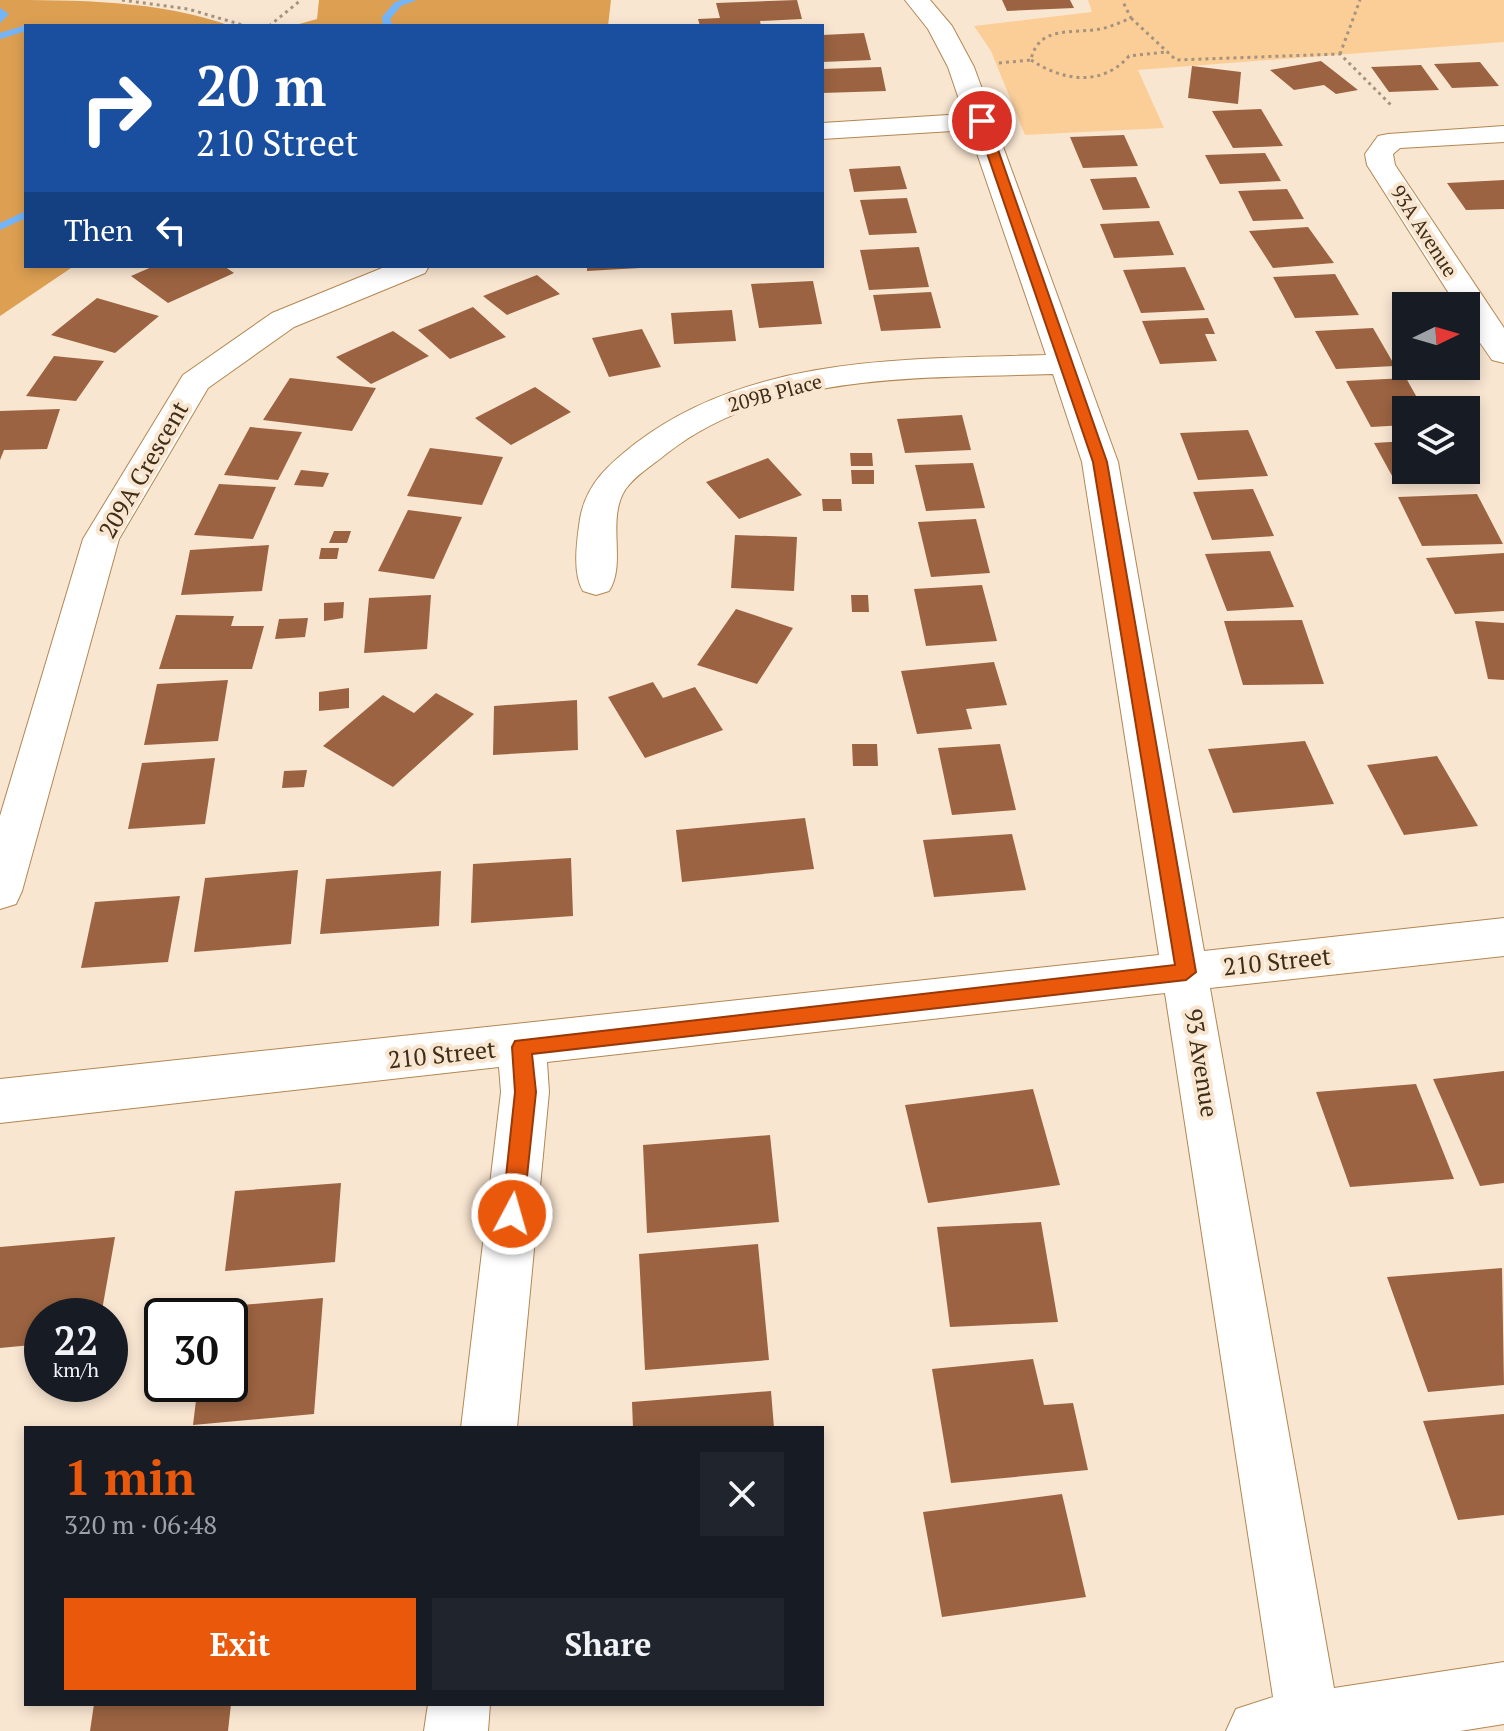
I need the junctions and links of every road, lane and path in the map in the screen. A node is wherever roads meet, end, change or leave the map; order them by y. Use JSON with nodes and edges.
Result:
{"nodes":[{"id":1,"x":122,"y":0,"type":"edge"},
{"id":2,"x":301,"y":0,"type":"edge"},
{"id":3,"x":917,"y":0,"type":"edge"},
{"id":4,"x":1122,"y":0,"type":"edge"},
{"id":5,"x":1360,"y":0,"type":"edge"},
{"id":6,"x":1131,"y":18,"type":"junction"},
{"id":7,"x":239,"y":24,"type":"edge"},
{"id":8,"x":271,"y":24,"type":"edge"},
{"id":9,"x":1167,"y":52,"type":"junction"},
{"id":10,"x":1340,"y":54,"type":"junction"},
{"id":11,"x":1031,"y":60,"type":"junction"},
{"id":12,"x":961,"y":67,"type":"junction"},
{"id":13,"x":982,"y":121,"type":"junction"},
{"id":14,"x":824,"y":131,"type":"edge"},
{"id":15,"x":1504,"y":134,"type":"edge"},
{"id":16,"x":1425,"y":139,"type":"junction"},
{"id":17,"x":409,"y":268,"type":"edge"},
{"id":18,"x":1504,"y":353,"type":"edge"},
{"id":19,"x":1065,"y":364,"type":"junction"},
{"id":20,"x":596,"y":582,"type":"dead end"},
{"id":21,"x":0,"y":891,"type":"edge"},
{"id":22,"x":1504,"y":937,"type":"edge"},
{"id":23,"x":1186,"y":972,"type":"junction"},
{"id":24,"x":522,"y":1047,"type":"junction"},
{"id":25,"x":0,"y":1101,"type":"edge"},
{"id":26,"x":489,"y":1426,"type":"edge"},
{"id":27,"x":1504,"y":1693,"type":"edge"},
{"id":28,"x":459,"y":1706,"type":"edge"},
{"id":29,"x":1292,"y":1728,"type":"edge"},
{"id":30,"x":456,"y":1731,"type":"edge"}],
"edges":[{"from":1,"to":7,"type":"path"},
{"from":2,"to":8,"type":"path"},
{"from":3,"to":12,"type":"street","name":"93 Avenue"},
{"from":4,"to":6,"type":"path"},
{"from":5,"to":10,"type":"path"},
{"from":6,"to":9,"type":"path"},
{"from":6,"to":11,"type":"path"},
{"from":9,"to":10,"type":"path"},
{"from":9,"to":11,"type":"path"},
{"from":10,"to":16,"type":"path"},
{"from":11,"to":12,"type":"path"},
{"from":12,"to":13,"type":"street","name":"93 Avenue"},
{"from":13,"to":14,"type":"street"},
{"from":13,"to":19,"type":"street","name":"93 Avenue"},
{"from":15,"to":16,"type":"street"},
{"from":16,"to":18,"type":"street","name":"93A Avenue"},
{"from":17,"to":21,"type":"street","name":"209A Crescent"},
{"from":19,"to":20,"type":"street","name":"209B Place"},
{"from":19,"to":23,"type":"street","name":"93 Avenue"},
{"from":22,"to":23,"type":"street","name":"210 Street"},
{"from":23,"to":24,"type":"street","name":"210 Street"},
{"from":23,"to":29,"type":"street","name":"93 Avenue"},
{"from":24,"to":25,"type":"street","name":"210 Street"},
{"from":24,"to":26,"type":"street"},
{"from":27,"to":29,"type":"street"},
{"from":28,"to":30,"type":"street"}]}
